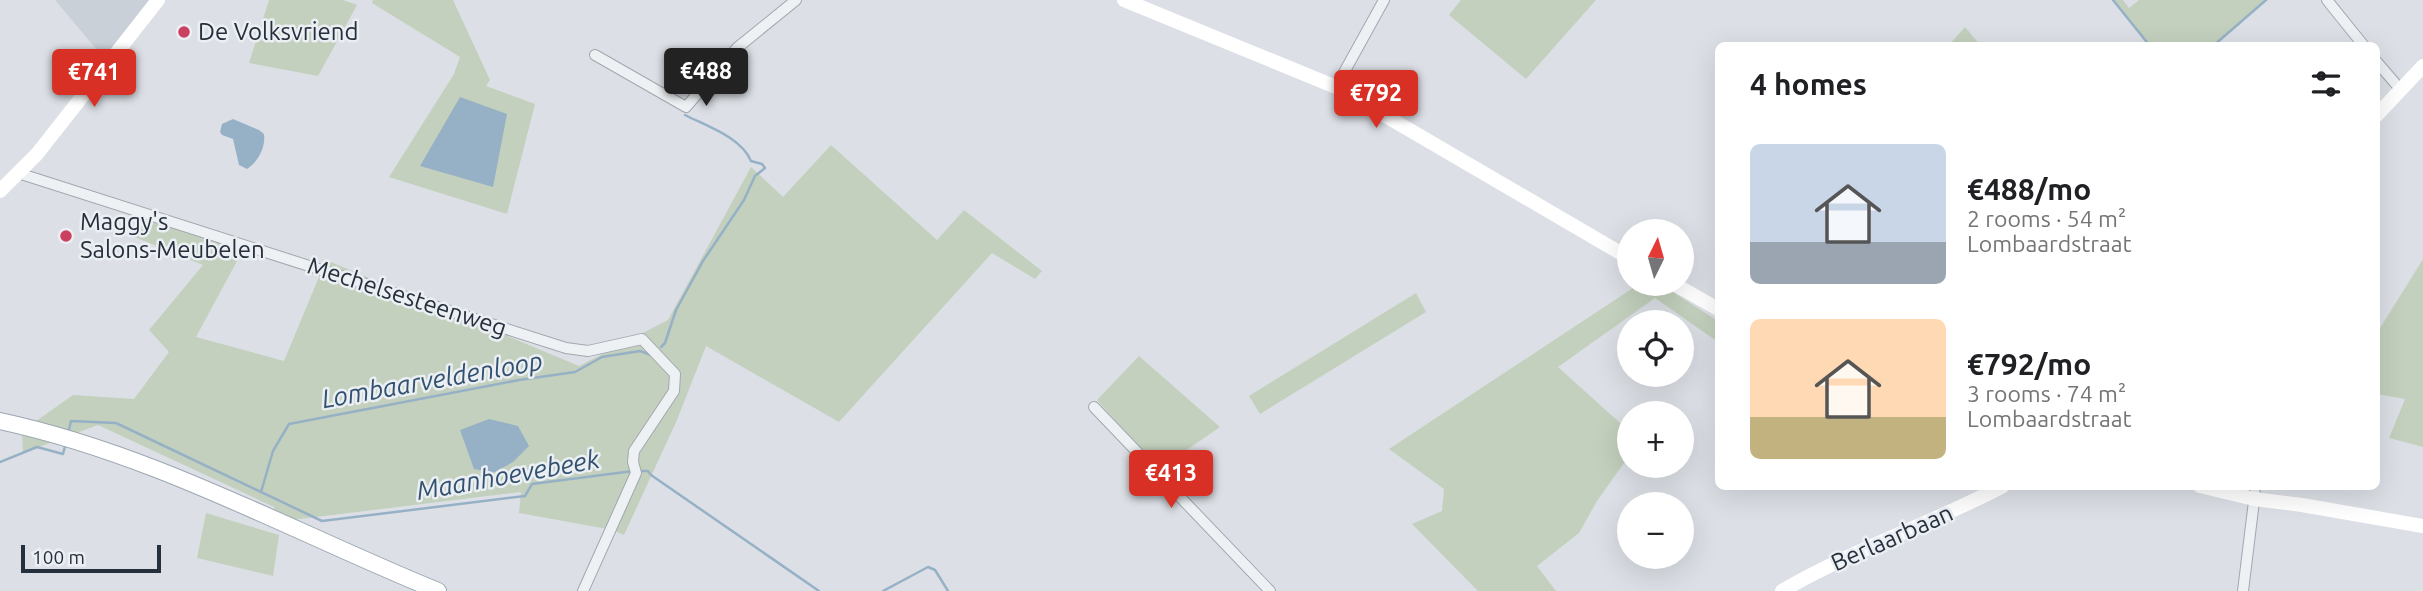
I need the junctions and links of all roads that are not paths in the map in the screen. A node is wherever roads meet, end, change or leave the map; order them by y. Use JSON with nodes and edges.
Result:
{"nodes":[{"id":1,"x":158,"y":0,"type":"edge"},
{"id":2,"x":796,"y":0,"type":"edge"},
{"id":3,"x":1124,"y":0,"type":"edge"},
{"id":4,"x":1384,"y":0,"type":"edge"},
{"id":5,"x":2327,"y":0,"type":"edge"},
{"id":6,"x":2361,"y":42,"type":"edge"},
{"id":7,"x":595,"y":55,"type":"dead end"},
{"id":8,"x":2380,"y":66,"type":"edge"},
{"id":9,"x":2423,"y":66,"type":"edge"},
{"id":10,"x":1336,"y":88,"type":"junction"},
{"id":11,"x":2401,"y":90,"type":"junction"},
{"id":12,"x":2380,"y":112,"type":"edge"},
{"id":13,"x":18,"y":173,"type":"junction"},
{"id":14,"x":0,"y":191,"type":"edge"},
{"id":15,"x":1617,"y":251,"type":"edge"},
{"id":16,"x":1694,"y":295,"type":"edge"},
{"id":17,"x":1715,"y":307,"type":"edge"},
{"id":18,"x":1094,"y":407,"type":"dead end"},
{"id":19,"x":0,"y":421,"type":"edge"},
{"id":20,"x":1992,"y":490,"type":"edge"},
{"id":21,"x":2238,"y":490,"type":"edge"},
{"id":22,"x":2254,"y":496,"type":"junction"},
{"id":23,"x":2423,"y":526,"type":"edge"},
{"id":24,"x":438,"y":591,"type":"edge"},
{"id":25,"x":583,"y":591,"type":"edge"},
{"id":26,"x":1270,"y":591,"type":"edge"},
{"id":27,"x":1782,"y":591,"type":"edge"},
{"id":28,"x":2243,"y":591,"type":"edge"}],
"edges":[{"from":1,"to":13,"type":"street"},
{"from":2,"to":7,"type":"street"},
{"from":3,"to":10,"type":"street"},
{"from":4,"to":10,"type":"street"},
{"from":5,"to":6,"type":"street"},
{"from":8,"to":11,"type":"street"},
{"from":9,"to":11,"type":"street"},
{"from":10,"to":15,"type":"street"},
{"from":11,"to":12,"type":"street"},
{"from":13,"to":14,"type":"street"},
{"from":13,"to":25,"type":"street","name":"Mechelsesteenweg"},
{"from":16,"to":17,"type":"street"},
{"from":18,"to":26,"type":"street"},
{"from":19,"to":24,"type":"main road"},
{"from":20,"to":27,"type":"street","name":"Berlaarbaan"},
{"from":21,"to":22,"type":"street"},
{"from":22,"to":23,"type":"street"},
{"from":22,"to":28,"type":"street"}]}
